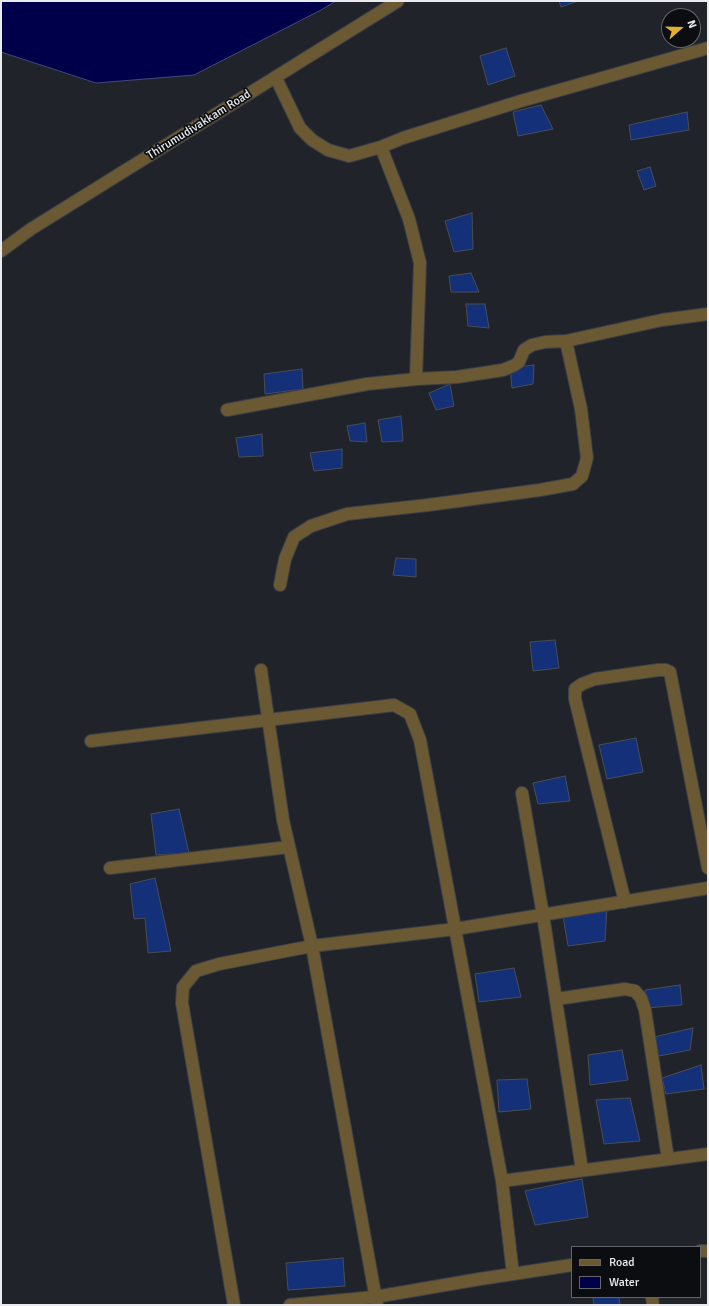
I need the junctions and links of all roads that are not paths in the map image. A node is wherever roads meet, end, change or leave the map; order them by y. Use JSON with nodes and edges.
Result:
{"nodes":[{"id":1,"x":398,"y":1,"type":"edge"},
{"id":2,"x":708,"y":48,"type":"edge"},
{"id":3,"x":276,"y":78,"type":"junction"},
{"id":4,"x":381,"y":147,"type":"junction"},
{"id":5,"x":1,"y":251,"type":"edge"},
{"id":6,"x":708,"y":314,"type":"edge"},
{"id":7,"x":566,"y":341,"type":"junction"},
{"id":8,"x":416,"y":379,"type":"junction"},
{"id":9,"x":227,"y":410,"type":"dead end"},
{"id":10,"x":280,"y":585,"type":"dead end"},
{"id":11,"x":261,"y":670,"type":"dead end"},
{"id":12,"x":268,"y":720,"type":"junction"},
{"id":13,"x":91,"y":741,"type":"dead end"},
{"id":14,"x":522,"y":793,"type":"dead end"},
{"id":15,"x":289,"y":847,"type":"junction"},
{"id":16,"x":110,"y":868,"type":"dead end"},
{"id":17,"x":708,"y":868,"type":"edge"},
{"id":18,"x":708,"y":888,"type":"edge"},
{"id":19,"x":625,"y":902,"type":"junction"},
{"id":20,"x":543,"y":915,"type":"junction"},
{"id":21,"x":455,"y":930,"type":"junction"},
{"id":22,"x":312,"y":946,"type":"junction"},
{"id":23,"x":556,"y":999,"type":"junction"},
{"id":24,"x":708,"y":1154,"type":"edge"},
{"id":25,"x":668,"y":1159,"type":"junction"},
{"id":26,"x":582,"y":1170,"type":"junction"},
{"id":27,"x":502,"y":1181,"type":"junction"},
{"id":28,"x":571,"y":1265,"type":"edge"},
{"id":29,"x":513,"y":1274,"type":"junction"},
{"id":30,"x":376,"y":1301,"type":"edge"},
{"id":31,"x":234,"y":1305,"type":"edge"},
{"id":32,"x":290,"y":1305,"type":"edge"}],
"edges":[{"from":1,"to":3,"type":"street","name":"Thirumudivakkam Road"},
{"from":2,"to":4,"type":"street"},
{"from":3,"to":4,"type":"street"},
{"from":3,"to":5,"type":"street","name":"Thirumudivakkam Road"},
{"from":4,"to":8,"type":"street"},
{"from":6,"to":7,"type":"street"},
{"from":7,"to":8,"type":"street"},
{"from":7,"to":10,"type":"street"},
{"from":8,"to":9,"type":"street"},
{"from":11,"to":12,"type":"street"},
{"from":12,"to":13,"type":"street"},
{"from":12,"to":15,"type":"street"},
{"from":12,"to":21,"type":"street"},
{"from":14,"to":20,"type":"street"},
{"from":15,"to":16,"type":"street"},
{"from":15,"to":22,"type":"street"},
{"from":17,"to":19,"type":"street"},
{"from":18,"to":19,"type":"street"},
{"from":19,"to":20,"type":"street"},
{"from":20,"to":21,"type":"street"},
{"from":20,"to":23,"type":"street"},
{"from":21,"to":22,"type":"street"},
{"from":21,"to":27,"type":"street"},
{"from":22,"to":30,"type":"street"},
{"from":22,"to":31,"type":"street"},
{"from":23,"to":25,"type":"street"},
{"from":23,"to":26,"type":"street"},
{"from":24,"to":25,"type":"street"},
{"from":25,"to":26,"type":"street"},
{"from":26,"to":27,"type":"street"},
{"from":27,"to":29,"type":"street"},
{"from":28,"to":29,"type":"street"},
{"from":29,"to":30,"type":"street"},
{"from":30,"to":32,"type":"street"}]}
